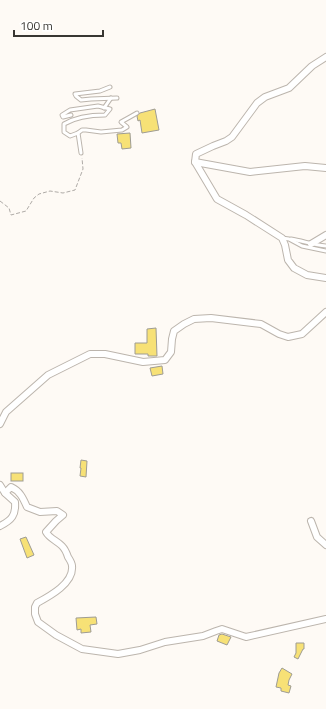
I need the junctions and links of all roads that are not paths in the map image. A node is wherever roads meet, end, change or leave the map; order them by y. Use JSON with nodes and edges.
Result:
{"nodes":[{"id":1,"x":326,"y":57,"type":"edge"},
{"id":2,"x":110,"y":87,"type":"dead end"},
{"id":3,"x":111,"y":98,"type":"junction"},
{"id":4,"x":117,"y":98,"type":"dead end"},
{"id":5,"x":104,"y":108,"type":"junction"},
{"id":6,"x":137,"y":113,"type":"dead end"},
{"id":7,"x":71,"y":115,"type":"dead end"},
{"id":8,"x":78,"y":133,"type":"junction"},
{"id":9,"x":81,"y":153,"type":"road end"},
{"id":10,"x":195,"y":162,"type":"junction"},
{"id":11,"x":326,"y":168,"type":"edge"},
{"id":12,"x":326,"y":235,"type":"edge"},
{"id":13,"x":285,"y":239,"type":"junction"},
{"id":14,"x":311,"y":244,"type":"junction"},
{"id":15,"x":326,"y":246,"type":"edge"},
{"id":16,"x":326,"y":251,"type":"edge"},
{"id":17,"x":326,"y":278,"type":"edge"},
{"id":18,"x":326,"y":312,"type":"edge"},
{"id":19,"x":0,"y":424,"type":"edge"},
{"id":20,"x":0,"y":485,"type":"edge"},
{"id":21,"x":5,"y":493,"type":"junction"},
{"id":22,"x":311,"y":521,"type":"dead end"},
{"id":23,"x":0,"y":526,"type":"edge"},
{"id":24,"x":326,"y":545,"type":"edge"},
{"id":25,"x":326,"y":619,"type":"edge"}],
"edges":[{"from":1,"to":10,"type":"street"},
{"from":2,"to":3,"type":"lane"},
{"from":3,"to":4,"type":"lane"},
{"from":3,"to":5,"type":"lane"},
{"from":5,"to":7,"type":"lane"},
{"from":5,"to":8,"type":"lane"},
{"from":6,"to":8,"type":"lane"},
{"from":8,"to":9,"type":"lane"},
{"from":10,"to":11,"type":"street"},
{"from":10,"to":13,"type":"street"},
{"from":12,"to":14,"type":"street"},
{"from":13,"to":14,"type":"lane"},
{"from":13,"to":16,"type":"lane"},
{"from":13,"to":17,"type":"street"},
{"from":14,"to":15,"type":"lane"},
{"from":18,"to":19,"type":"street"},
{"from":20,"to":21,"type":"street"},
{"from":21,"to":23,"type":"street"},
{"from":21,"to":25,"type":"street"},
{"from":22,"to":24,"type":"street"}]}
